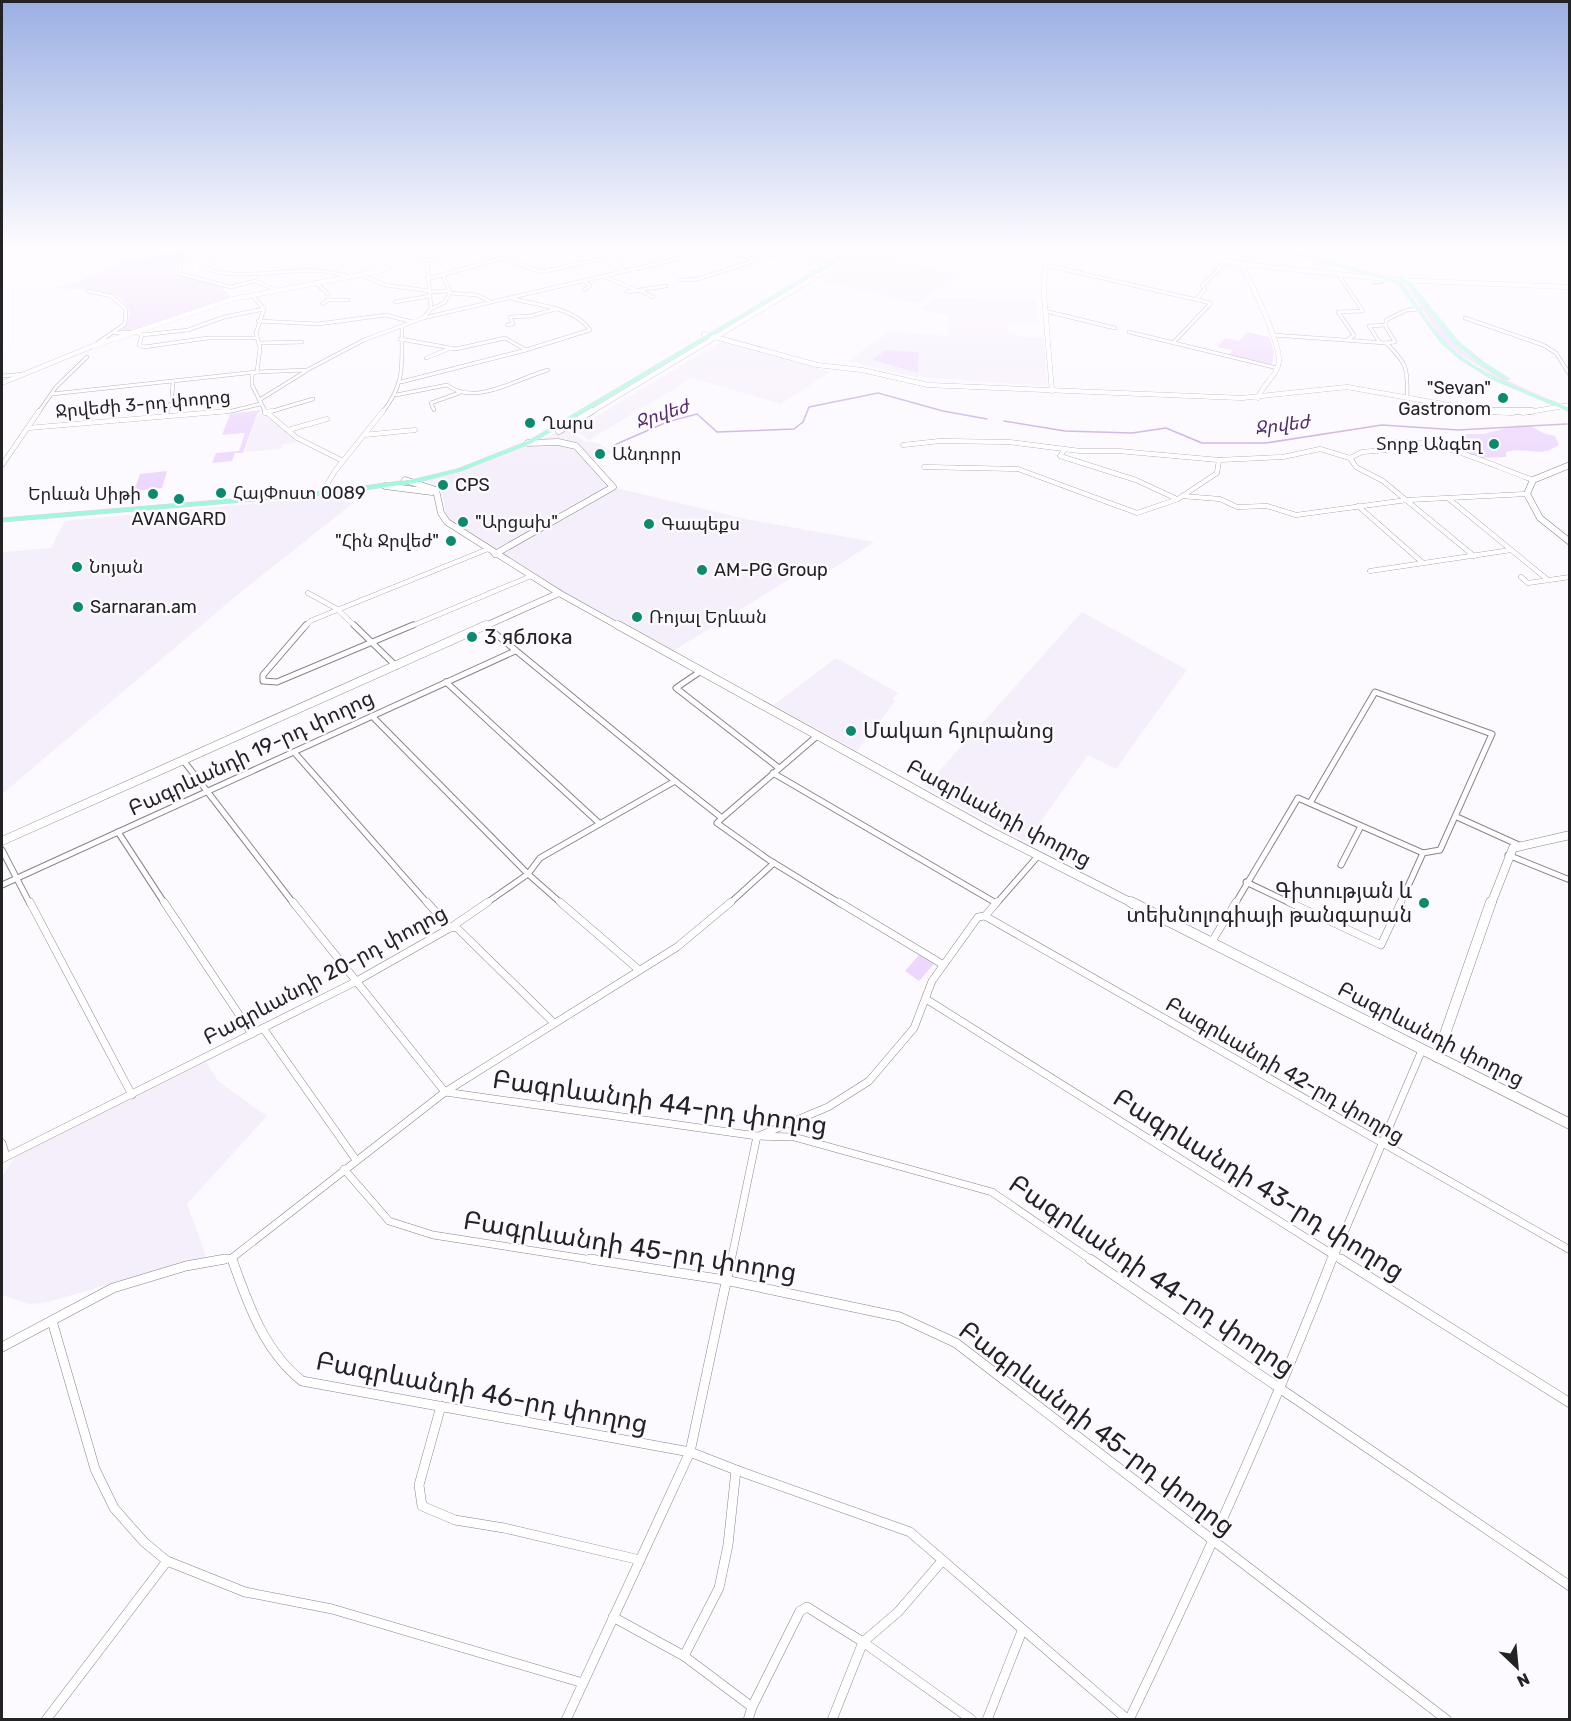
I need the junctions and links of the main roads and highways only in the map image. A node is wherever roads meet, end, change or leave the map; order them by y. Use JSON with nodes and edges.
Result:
{"nodes":[{"id":1,"x":721,"y":326,"type":"edge"},
{"id":2,"x":1432,"y":326,"type":"edge"},
{"id":3,"x":1444,"y":326,"type":"edge"},
{"id":4,"x":706,"y":335,"type":"junction"},
{"id":5,"x":1569,"y":407,"type":"edge"},
{"id":6,"x":559,"y":430,"type":"road end"},
{"id":7,"x":529,"y":442,"type":"junction"},
{"id":8,"x":504,"y":451,"type":"junction"},
{"id":9,"x":321,"y":492,"type":"junction"},
{"id":10,"x":2,"y":519,"type":"edge"}],
"edges":[{"from":1,"to":4,"type":"main road"},
{"from":2,"to":5,"type":"main road"},
{"from":3,"to":5,"type":"main road"},
{"from":4,"to":7,"type":"main road"},
{"from":4,"to":8,"type":"main road"},
{"from":6,"to":7,"type":"main road"},
{"from":7,"to":8,"type":"main road"},
{"from":8,"to":9,"type":"main road"},
{"from":8,"to":9,"type":"main road"},
{"from":9,"to":10,"type":"main road"}]}
